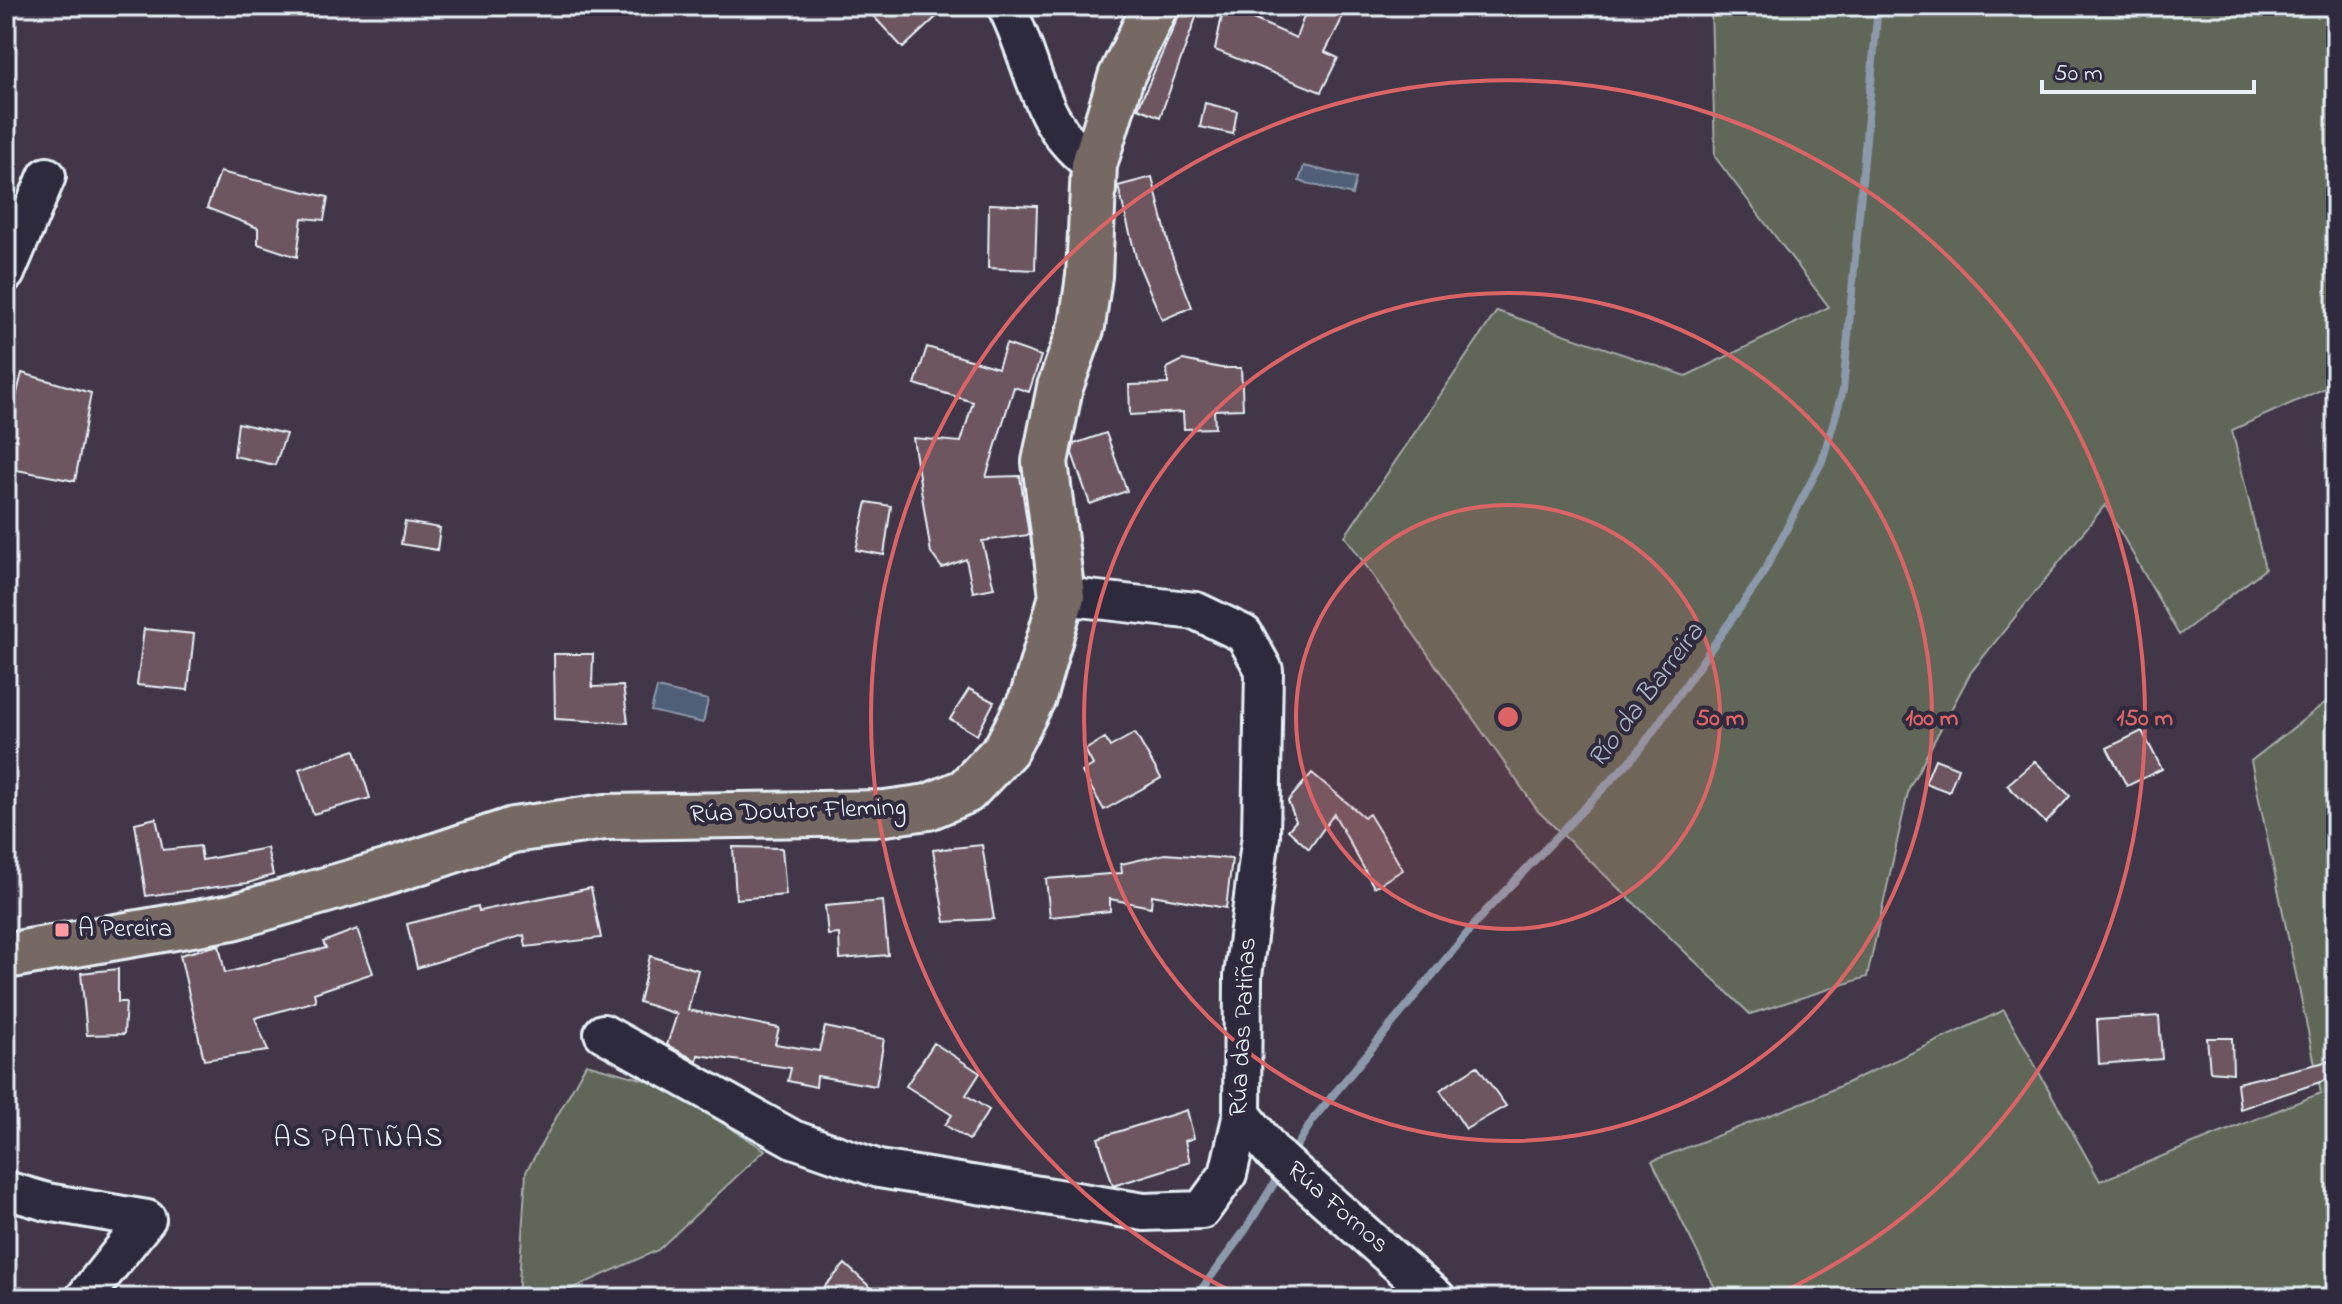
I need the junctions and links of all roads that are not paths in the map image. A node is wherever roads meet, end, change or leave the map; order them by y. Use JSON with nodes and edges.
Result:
{"nodes":[{"id":1,"x":1006,"y":6,"type":"edge"},
{"id":2,"x":1155,"y":6,"type":"edge"},
{"id":3,"x":1094,"y":165,"type":"junction"},
{"id":4,"x":47,"y":176,"type":"dead end"},
{"id":5,"x":6,"y":273,"type":"edge"},
{"id":6,"x":1062,"y":596,"type":"junction"},
{"id":7,"x":6,"y":956,"type":"edge"},
{"id":8,"x":603,"y":1033,"type":"dead end"},
{"id":9,"x":1242,"y":1114,"type":"junction"},
{"id":10,"x":6,"y":1190,"type":"edge"},
{"id":11,"x":84,"y":1298,"type":"edge"},
{"id":12,"x":1437,"y":1298,"type":"edge"}],
"edges":[{"from":1,"to":3,"type":"street"},
{"from":2,"to":3,"type":"main road","name":"Rúa Doutor Fleming"},
{"from":3,"to":6,"type":"main road","name":"Rúa Doutor Fleming"},
{"from":4,"to":5,"type":"street"},
{"from":6,"to":7,"type":"main road","name":"Rúa Doutor Fleming"},
{"from":6,"to":9,"type":"street","name":"Rúa das Patiñas"},
{"from":8,"to":9,"type":"street","name":"Rúa das Patiñas"},
{"from":9,"to":12,"type":"street","name":"Rúa Fornos"},
{"from":10,"to":11,"type":"street"}]}
